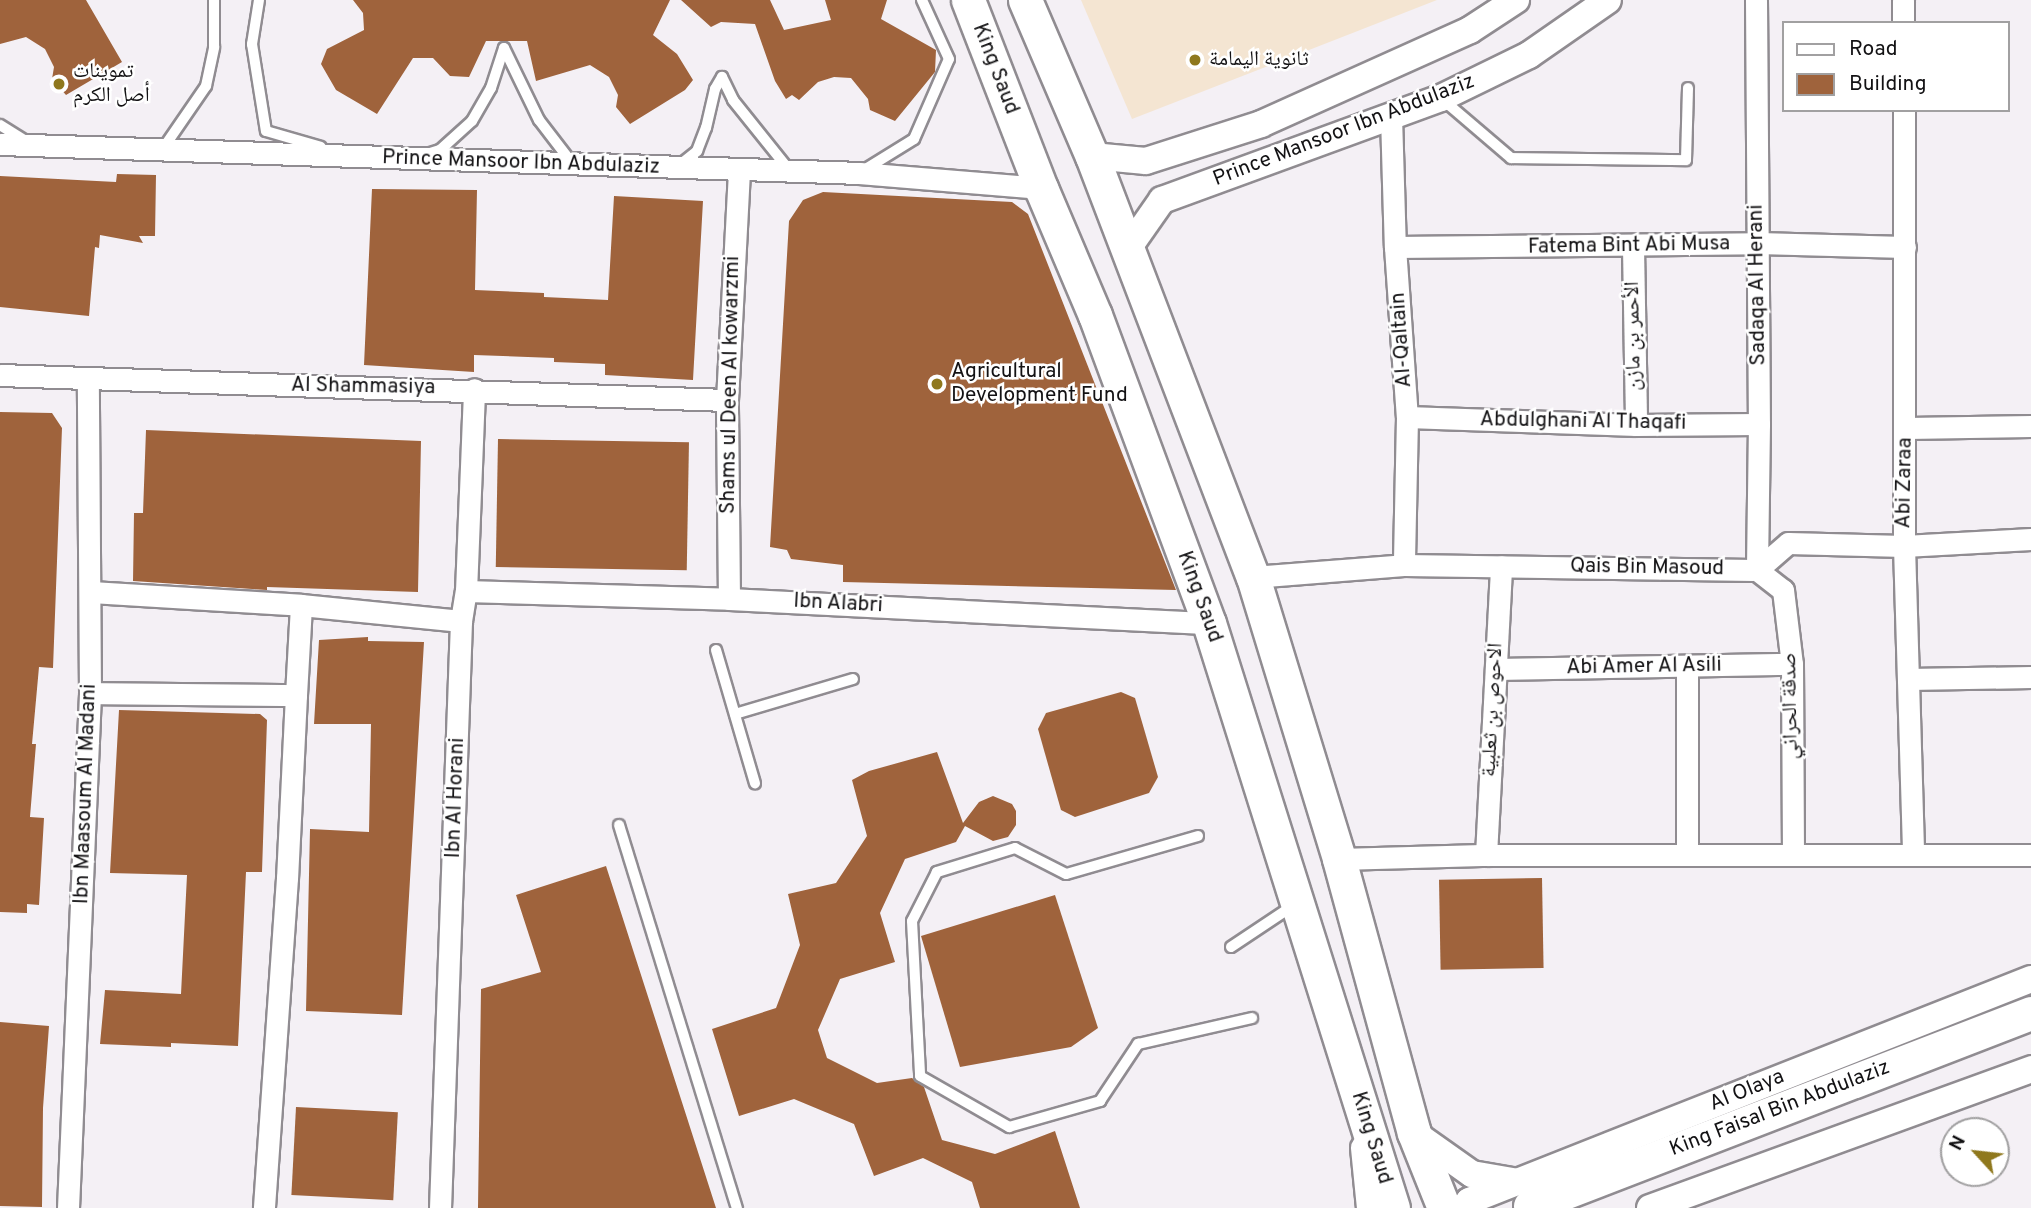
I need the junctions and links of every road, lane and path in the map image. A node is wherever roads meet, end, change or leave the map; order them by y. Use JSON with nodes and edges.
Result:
{"nodes":[{"id":1,"x":214,"y":0,"type":"edge"},
{"id":2,"x":259,"y":0,"type":"edge"},
{"id":3,"x":922,"y":0,"type":"edge"},
{"id":4,"x":968,"y":0,"type":"edge"},
{"id":5,"x":1024,"y":0,"type":"edge"},
{"id":6,"x":1516,"y":0,"type":"edge"},
{"id":7,"x":1608,"y":0,"type":"edge"},
{"id":8,"x":1756,"y":0,"type":"edge"},
{"id":9,"x":1903,"y":0,"type":"edge"},
{"id":10,"x":1903,"y":21,"type":"edge"},
{"id":11,"x":1688,"y":88,"type":"dead end"},
{"id":12,"x":1441,"y":98,"type":"junction"},
{"id":13,"x":1904,"y":112,"type":"edge"},
{"id":14,"x":1391,"y":116,"type":"junction"},
{"id":15,"x":1261,"y":124,"type":"junction"},
{"id":16,"x":0,"y":125,"type":"edge"},
{"id":17,"x":0,"y":144,"type":"edge"},
{"id":18,"x":31,"y":145,"type":"junction"},
{"id":19,"x":162,"y":149,"type":"junction"},
{"id":20,"x":1091,"y":156,"type":"junction"},
{"id":21,"x":354,"y":157,"type":"junction"},
{"id":22,"x":412,"y":159,"type":"junction"},
{"id":23,"x":574,"y":165,"type":"junction"},
{"id":24,"x":675,"y":169,"type":"junction"},
{"id":25,"x":739,"y":171,"type":"junction"},
{"id":26,"x":1241,"y":171,"type":"junction"},
{"id":27,"x":791,"y":172,"type":"junction"},
{"id":28,"x":859,"y":173,"type":"junction"},
{"id":29,"x":1041,"y":188,"type":"junction"},
{"id":30,"x":1758,"y":243,"type":"junction"},
{"id":31,"x":1395,"y":247,"type":"junction"},
{"id":32,"x":1633,"y":247,"type":"junction"},
{"id":33,"x":1905,"y":247,"type":"junction"},
{"id":34,"x":1127,"y":250,"type":"junction"},
{"id":35,"x":0,"y":375,"type":"edge"},
{"id":36,"x":88,"y":380,"type":"junction"},
{"id":37,"x":474,"y":389,"type":"junction"},
{"id":38,"x":727,"y":400,"type":"junction"},
{"id":39,"x":1407,"y":417,"type":"junction"},
{"id":40,"x":1759,"y":424,"type":"junction"},
{"id":41,"x":1636,"y":425,"type":"junction"},
{"id":42,"x":2031,"y":425,"type":"edge"},
{"id":43,"x":1907,"y":428,"type":"junction"},
{"id":44,"x":2031,"y":539,"type":"edge"},
{"id":45,"x":1904,"y":546,"type":"junction"},
{"id":46,"x":1404,"y":565,"type":"junction"},
{"id":47,"x":1501,"y":566,"type":"junction"},
{"id":48,"x":1757,"y":569,"type":"junction"},
{"id":49,"x":1253,"y":577,"type":"junction"},
{"id":50,"x":466,"y":591,"type":"junction"},
{"id":51,"x":91,"y":592,"type":"junction"},
{"id":52,"x":729,"y":599,"type":"junction"},
{"id":53,"x":301,"y":605,"type":"junction"},
{"id":54,"x":461,"y":621,"type":"junction"},
{"id":55,"x":1209,"y":623,"type":"junction"},
{"id":56,"x":716,"y":650,"type":"dead end"},
{"id":57,"x":1792,"y":664,"type":"junction"},
{"id":58,"x":1687,"y":666,"type":"junction"},
{"id":59,"x":1496,"y":669,"type":"junction"},
{"id":60,"x":2031,"y":677,"type":"edge"},
{"id":61,"x":853,"y":679,"type":"dead end"},
{"id":62,"x":1908,"y":679,"type":"junction"},
{"id":63,"x":90,"y":693,"type":"junction"},
{"id":64,"x":296,"y":695,"type":"junction"},
{"id":65,"x":735,"y":713,"type":"junction"},
{"id":66,"x":755,"y":783,"type":"dead end"},
{"id":67,"x":619,"y":825,"type":"dead end"},
{"id":68,"x":1198,"y":836,"type":"dead end"},
{"id":69,"x":1486,"y":855,"type":"junction"},
{"id":70,"x":1687,"y":855,"type":"junction"},
{"id":71,"x":1793,"y":855,"type":"junction"},
{"id":72,"x":1913,"y":855,"type":"junction"},
{"id":73,"x":2031,"y":855,"type":"edge"},
{"id":74,"x":1339,"y":859,"type":"junction"},
{"id":75,"x":1288,"y":873,"type":"junction"},
{"id":76,"x":1231,"y":947,"type":"dead end"},
{"id":77,"x":2031,"y":979,"type":"edge"},
{"id":78,"x":2031,"y":1013,"type":"edge"},
{"id":79,"x":1252,"y":1018,"type":"dead end"},
{"id":80,"x":2031,"y":1031,"type":"edge"},
{"id":81,"x":2031,"y":1069,"type":"edge"},
{"id":82,"x":1357,"y":1094,"type":"junction"},
{"id":83,"x":1414,"y":1133,"type":"junction"},
{"id":84,"x":1524,"y":1194,"type":"junction"},
{"id":85,"x":1446,"y":1204,"type":"edge"},
{"id":86,"x":68,"y":1208,"type":"edge"},
{"id":87,"x":264,"y":1208,"type":"edge"},
{"id":88,"x":440,"y":1208,"type":"edge"},
{"id":89,"x":737,"y":1208,"type":"edge"},
{"id":90,"x":1370,"y":1208,"type":"edge"},
{"id":91,"x":1393,"y":1208,"type":"edge"},
{"id":92,"x":1572,"y":1208,"type":"edge"},
{"id":93,"x":1650,"y":1208,"type":"edge"}],
"edges":[{"from":1,"to":19,"type":"lane"},
{"from":2,"to":21,"type":"lane"},
{"from":3,"to":28,"type":"lane"},
{"from":4,"to":29,"type":"main road","name":"King Saud"},
{"from":5,"to":20,"type":"main road","name":"King Saud"},
{"from":6,"to":15,"type":"street","name":"Prince Mansoor Ibn Abdulaziz"},
{"from":7,"to":12,"type":"street","name":"Prince Mansoor Ibn Abdulaziz"},
{"from":8,"to":30,"type":"street","name":"Sadaqa Al Herani"},
{"from":9,"to":10,"type":"street"},
{"from":11,"to":12,"type":"lane"},
{"from":12,"to":14,"type":"street","name":"Prince Mansoor Ibn Abdulaziz"},
{"from":13,"to":33,"type":"street","name":"Abi Zaraa"},
{"from":14,"to":26,"type":"street","name":"Prince Mansoor Ibn Abdulaziz"},
{"from":14,"to":31,"type":"street","name":"Al-Qaltain"},
{"from":15,"to":20,"type":"street","name":"Prince Mansoor Ibn Abdulaziz"},
{"from":15,"to":26,"type":"street"},
{"from":16,"to":18,"type":"lane"},
{"from":17,"to":18,"type":"street","name":"Prince Mansoor Ibn Abdulaziz"},
{"from":18,"to":19,"type":"street","name":"Prince Mansoor Ibn Abdulaziz"},
{"from":19,"to":21,"type":"street","name":"Prince Mansoor Ibn Abdulaziz"},
{"from":20,"to":34,"type":"main road","name":"King Saud"},
{"from":21,"to":22,"type":"street","name":"Prince Mansoor Ibn Abdulaziz"},
{"from":22,"to":23,"type":"street","name":"Prince Mansoor Ibn Abdulaziz"},
{"from":22,"to":23,"type":"lane"},
{"from":23,"to":24,"type":"street","name":"Prince Mansoor Ibn Abdulaziz"},
{"from":24,"to":25,"type":"street","name":"Prince Mansoor Ibn Abdulaziz"},
{"from":24,"to":27,"type":"lane"},
{"from":25,"to":27,"type":"street","name":"Prince Mansoor Ibn Abdulaziz"},
{"from":25,"to":38,"type":"street","name":"Shams ul Deen Al kowarzmi"},
{"from":26,"to":34,"type":"street","name":"Prince Mansoor Ibn Abdulaziz"},
{"from":27,"to":28,"type":"street","name":"Prince Mansoor Ibn Abdulaziz"},
{"from":28,"to":29,"type":"street","name":"Prince Mansoor Ibn Abdulaziz"},
{"from":29,"to":55,"type":"main road","name":"King Saud"},
{"from":30,"to":32,"type":"street","name":"Fatema Bint Abi Musa"},
{"from":30,"to":33,"type":"street","name":"Fatema Bint Abi Musa"},
{"from":30,"to":40,"type":"street","name":"Sadaqa Al Herani"},
{"from":31,"to":32,"type":"street","name":"Fatema Bint Abi Musa"},
{"from":31,"to":39,"type":"street","name":"Al-Qaltain"},
{"from":32,"to":41,"type":"street","name":"الأحمر بن مازن"},
{"from":33,"to":43,"type":"street","name":"Abi Zaraa"},
{"from":34,"to":49,"type":"main road","name":"King Saud"},
{"from":35,"to":36,"type":"street","name":"Al Shammasiya"},
{"from":36,"to":37,"type":"street","name":"Al Shammasiya"},
{"from":36,"to":51,"type":"street","name":"Ibn Maasoum Al Madani"},
{"from":37,"to":38,"type":"street","name":"Al Shammasiya"},
{"from":37,"to":50,"type":"street","name":"Ibn Al Horani"},
{"from":38,"to":52,"type":"street","name":"Shams ul Deen Al kowarzmi"},
{"from":39,"to":41,"type":"street","name":"Abdulghani Al Thaqafi"},
{"from":39,"to":46,"type":"street","name":"Al-Qaltain"},
{"from":40,"to":41,"type":"street","name":"Abdulghani Al Thaqafi"},
{"from":40,"to":48,"type":"street","name":"Sadaqa Al Herani"},
{"from":42,"to":43,"type":"street"},
{"from":43,"to":45,"type":"street","name":"Abi Zaraa"},
{"from":44,"to":45,"type":"street"},
{"from":45,"to":48,"type":"street"},
{"from":45,"to":62,"type":"street","name":"Abi Zaraa"},
{"from":46,"to":47,"type":"street","name":"Qais Bin Masoud"},
{"from":46,"to":49,"type":"street","name":"Qais Bin Masoud"},
{"from":47,"to":48,"type":"street","name":"Qais Bin Masoud"},
{"from":47,"to":59,"type":"street","name":"الاحوص بن ثعلبية"},
{"from":48,"to":57,"type":"street","name":"صدقة الحراني"},
{"from":49,"to":74,"type":"main road","name":"King Saud"},
{"from":50,"to":52,"type":"street","name":"Ibn Alabri"},
{"from":50,"to":54,"type":"street","name":"Ibn Al Horani"},
{"from":51,"to":53,"type":"street"},
{"from":51,"to":63,"type":"street","name":"Ibn Maasoum Al Madani"},
{"from":52,"to":55,"type":"street","name":"Ibn Alabri"},
{"from":53,"to":54,"type":"street"},
{"from":53,"to":64,"type":"street"},
{"from":54,"to":88,"type":"street","name":"Ibn Al Horani"},
{"from":55,"to":75,"type":"main road","name":"King Saud"},
{"from":56,"to":65,"type":"lane"},
{"from":57,"to":58,"type":"street","name":"Abi Amer Al Asili"},
{"from":57,"to":71,"type":"street","name":"صدقة الحراني"},
{"from":58,"to":59,"type":"street","name":"Abi Amer Al Asili"},
{"from":58,"to":70,"type":"street"},
{"from":59,"to":69,"type":"street","name":"الاحوص بن ثعلبية"},
{"from":60,"to":62,"type":"street"},
{"from":61,"to":65,"type":"lane"},
{"from":62,"to":72,"type":"street","name":"Abi Zaraa"},
{"from":63,"to":64,"type":"street"},
{"from":63,"to":86,"type":"street","name":"Ibn Maasoum Al Madani"},
{"from":64,"to":87,"type":"street"},
{"from":65,"to":66,"type":"lane"},
{"from":67,"to":89,"type":"lane"},
{"from":68,"to":79,"type":"lane"},
{"from":69,"to":70,"type":"street"},
{"from":69,"to":74,"type":"street"},
{"from":70,"to":71,"type":"street"},
{"from":71,"to":72,"type":"street"},
{"from":72,"to":73,"type":"street"},
{"from":74,"to":83,"type":"main road","name":"King Saud"},
{"from":75,"to":76,"type":"lane"},
{"from":75,"to":82,"type":"main road","name":"King Saud"},
{"from":77,"to":84,"type":"street","name":"Al Olaya"},
{"from":78,"to":84,"type":"main road","name":"King Faisal Bin Abdulaziz"},
{"from":80,"to":92,"type":"main road","name":"King Faisal Bin Abdulaziz"},
{"from":81,"to":93,"type":"street"},
{"from":82,"to":90,"type":"street"},
{"from":82,"to":91,"type":"main road","name":"King Saud"},
{"from":83,"to":84,"type":"street"},
{"from":83,"to":85,"type":"main road","name":"King Saud"},
{"from":84,"to":85,"type":"street","name":"Al Olaya"}]}
